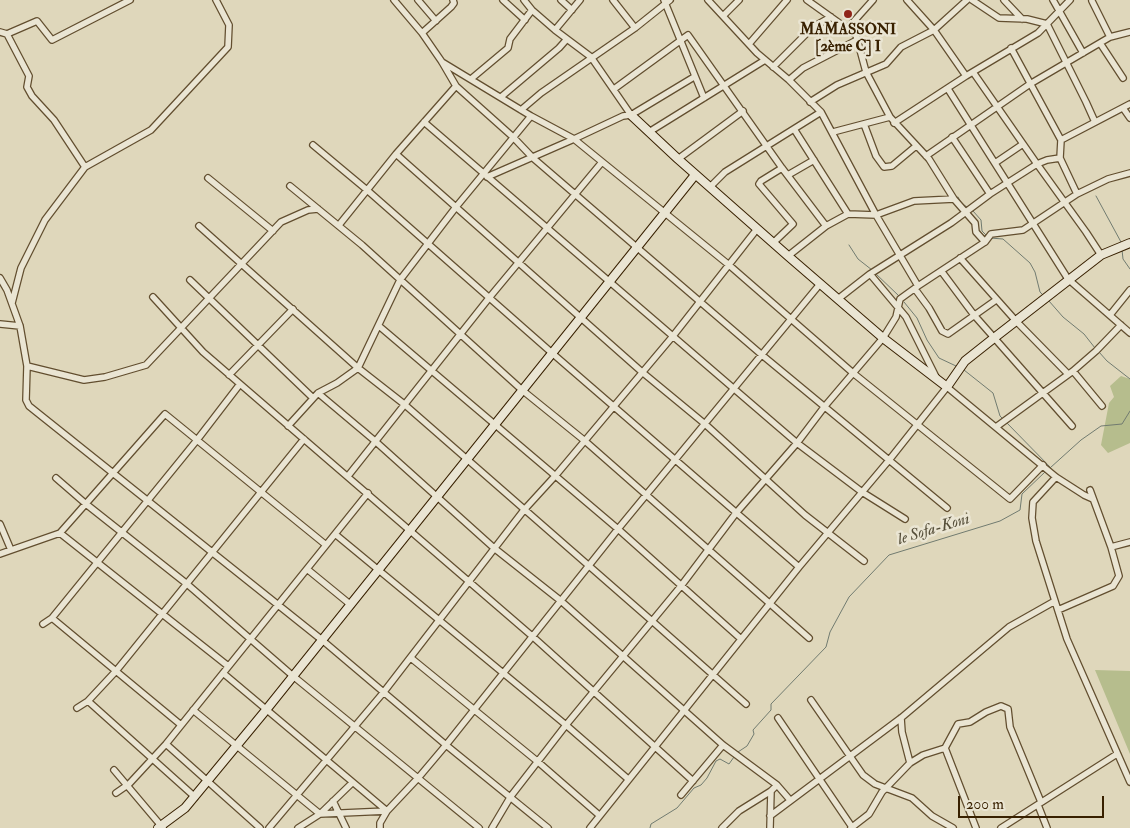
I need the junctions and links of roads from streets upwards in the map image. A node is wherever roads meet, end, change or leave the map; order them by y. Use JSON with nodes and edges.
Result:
{"nodes":[{"id":1,"x":130,"y":0,"type":"edge"},
{"id":2,"x":216,"y":0,"type":"edge"},
{"id":3,"x":394,"y":0,"type":"edge"},
{"id":4,"x":418,"y":0,"type":"edge"},
{"id":5,"x":453,"y":0,"type":"edge"},
{"id":6,"x":503,"y":0,"type":"edge"},
{"id":7,"x":524,"y":0,"type":"edge"},
{"id":8,"x":562,"y":0,"type":"edge"},
{"id":9,"x":580,"y":0,"type":"edge"},
{"id":10,"x":613,"y":0,"type":"edge"},
{"id":11,"x":708,"y":0,"type":"edge"},
{"id":12,"x":739,"y":0,"type":"edge"},
{"id":13,"x":787,"y":0,"type":"edge"},
{"id":14,"x":806,"y":0,"type":"edge"},
{"id":15,"x":907,"y":0,"type":"edge"},
{"id":16,"x":967,"y":0,"type":"edge"},
{"id":17,"x":972,"y":0,"type":"edge"},
{"id":18,"x":1004,"y":0,"type":"edge"},
{"id":19,"x":1053,"y":0,"type":"edge"},
{"id":20,"x":1070,"y":0,"type":"edge"},
{"id":21,"x":667,"y":1,"type":"edge"},
{"id":22,"x":870,"y":1,"type":"edge"},
{"id":23,"x":1092,"y":1,"type":"edge"},
{"id":24,"x":532,"y":10,"type":"junction"},
{"id":25,"x":572,"y":10,"type":"junction"},
{"id":26,"x":1059,"y":12,"type":"junction"},
{"id":27,"x":723,"y":16,"type":"junction"},
{"id":28,"x":831,"y":17,"type":"junction"},
{"id":29,"x":1022,"y":19,"type":"junction"},
{"id":30,"x":525,"y":20,"type":"junction"},
{"id":31,"x":436,"y":21,"type":"junction"},
{"id":32,"x":1047,"y":24,"type":"junction"},
{"id":33,"x":635,"y":28,"type":"junction"},
{"id":34,"x":847,"y":29,"type":"junction"},
{"id":35,"x":555,"y":30,"type":"junction"},
{"id":36,"x":934,"y":30,"type":"junction"},
{"id":37,"x":0,"y":32,"type":"edge"},
{"id":38,"x":1130,"y":32,"type":"edge"},
{"id":39,"x":7,"y":34,"type":"junction"},
{"id":40,"x":422,"y":34,"type":"junction"},
{"id":41,"x":1110,"y":37,"type":"junction"},
{"id":42,"x":567,"y":39,"type":"junction"},
{"id":43,"x":858,"y":40,"type":"junction"},
{"id":44,"x":680,"y":41,"type":"junction"},
{"id":45,"x":1100,"y":43,"type":"junction"},
{"id":46,"x":749,"y":44,"type":"junction"},
{"id":47,"x":1011,"y":48,"type":"junction"},
{"id":48,"x":1083,"y":53,"type":"junction"},
{"id":49,"x":591,"y":57,"type":"junction"},
{"id":50,"x":765,"y":60,"type":"junction"},
{"id":51,"x":442,"y":62,"type":"junction"},
{"id":52,"x":1066,"y":63,"type":"junction"},
{"id":53,"x":773,"y":67,"type":"junction"},
{"id":54,"x":866,"y":72,"type":"junction"},
{"id":55,"x":973,"y":72,"type":"junction"},
{"id":56,"x":966,"y":76,"type":"junction"},
{"id":57,"x":694,"y":77,"type":"junction"},
{"id":58,"x":1123,"y":78,"type":"dead end"},
{"id":59,"x":471,"y":79,"type":"junction"},
{"id":60,"x":789,"y":80,"type":"junction"},
{"id":61,"x":1030,"y":84,"type":"junction"},
{"id":62,"x":724,"y":85,"type":"junction"},
{"id":63,"x":456,"y":86,"type":"junction"},
{"id":64,"x":948,"y":89,"type":"junction"},
{"id":65,"x":614,"y":90,"type":"junction"},
{"id":66,"x":501,"y":97,"type":"junction"},
{"id":67,"x":704,"y":98,"type":"junction"},
{"id":68,"x":810,"y":102,"type":"junction"},
{"id":69,"x":1130,"y":104,"type":"edge"},
{"id":70,"x":997,"y":107,"type":"junction"},
{"id":71,"x":1123,"y":108,"type":"junction"},
{"id":72,"x":521,"y":110,"type":"junction"},
{"id":73,"x":743,"y":112,"type":"junction"},
{"id":74,"x":821,"y":112,"type":"junction"},
{"id":75,"x":631,"y":115,"type":"junction"},
{"id":76,"x":531,"y":116,"type":"junction"},
{"id":77,"x":1130,"y":118,"type":"edge"},
{"id":78,"x":892,"y":120,"type":"junction"},
{"id":79,"x":424,"y":122,"type":"junction"},
{"id":80,"x":1095,"y":122,"type":"junction"},
{"id":81,"x":864,"y":124,"type":"junction"},
{"id":82,"x":971,"y":124,"type":"junction"},
{"id":83,"x":794,"y":129,"type":"junction"},
{"id":84,"x":649,"y":132,"type":"junction"},
{"id":85,"x":832,"y":132,"type":"junction"},
{"id":86,"x":514,"y":137,"type":"junction"},
{"id":87,"x":952,"y":138,"type":"junction"},
{"id":88,"x":574,"y":139,"type":"junction"},
{"id":89,"x":1060,"y":140,"type":"junction"},
{"id":90,"x":1023,"y":144,"type":"junction"},
{"id":91,"x":313,"y":146,"type":"dead end"},
{"id":92,"x":767,"y":146,"type":"junction"},
{"id":93,"x":916,"y":146,"type":"junction"},
{"id":94,"x":396,"y":154,"type":"junction"},
{"id":95,"x":926,"y":156,"type":"junction"},
{"id":96,"x":533,"y":158,"type":"junction"},
{"id":97,"x":1060,"y":158,"type":"junction"},
{"id":98,"x":678,"y":159,"type":"junction"},
{"id":99,"x":814,"y":160,"type":"junction"},
{"id":100,"x":602,"y":162,"type":"junction"},
{"id":101,"x":995,"y":163,"type":"junction"},
{"id":102,"x":1037,"y":164,"type":"junction"},
{"id":103,"x":85,"y":167,"type":"junction"},
{"id":104,"x":782,"y":168,"type":"junction"},
{"id":105,"x":1130,"y":173,"type":"edge"},
{"id":106,"x":486,"y":175,"type":"junction"},
{"id":107,"x":695,"y":175,"type":"junction"},
{"id":108,"x":788,"y":175,"type":"junction"},
{"id":109,"x":208,"y":178,"type":"dead end"},
{"id":110,"x":1007,"y":184,"type":"junction"},
{"id":111,"x":290,"y":186,"type":"dead end"},
{"id":112,"x":710,"y":187,"type":"junction"},
{"id":113,"x":367,"y":190,"type":"junction"},
{"id":114,"x":576,"y":194,"type":"junction"},
{"id":115,"x":990,"y":194,"type":"junction"},
{"id":116,"x":1077,"y":194,"type":"junction"},
{"id":117,"x":954,"y":199,"type":"junction"},
{"id":118,"x":1065,"y":202,"type":"junction"},
{"id":119,"x":456,"y":207,"type":"junction"},
{"id":120,"x":318,"y":209,"type":"junction"},
{"id":121,"x":969,"y":210,"type":"junction"},
{"id":122,"x":664,"y":213,"type":"junction"},
{"id":123,"x":848,"y":214,"type":"junction"},
{"id":124,"x":876,"y":215,"type":"junction"},
{"id":125,"x":1032,"y":224,"type":"junction"},
{"id":126,"x":339,"y":225,"type":"junction"},
{"id":127,"x":199,"y":226,"type":"dead end"},
{"id":128,"x":826,"y":226,"type":"junction"},
{"id":129,"x":548,"y":229,"type":"junction"},
{"id":130,"x":758,"y":230,"type":"junction"},
{"id":131,"x":273,"y":231,"type":"junction"},
{"id":132,"x":988,"y":239,"type":"junction"},
{"id":133,"x":773,"y":243,"type":"junction"},
{"id":134,"x":1130,"y":243,"type":"edge"},
{"id":135,"x":428,"y":245,"type":"junction"},
{"id":136,"x":637,"y":247,"type":"junction"},
{"id":137,"x":899,"y":255,"type":"junction"},
{"id":138,"x":788,"y":256,"type":"junction"},
{"id":139,"x":1101,"y":256,"type":"junction"},
{"id":140,"x":960,"y":258,"type":"junction"},
{"id":141,"x":520,"y":263,"type":"junction"},
{"id":142,"x":242,"y":264,"type":"junction"},
{"id":143,"x":729,"y":265,"type":"junction"},
{"id":144,"x":872,"y":272,"type":"junction"},
{"id":145,"x":942,"y":272,"type":"junction"},
{"id":146,"x":0,"y":278,"type":"edge"},
{"id":147,"x":190,"y":280,"type":"dead end"},
{"id":148,"x":400,"y":280,"type":"junction"},
{"id":149,"x":1068,"y":280,"type":"junction"},
{"id":150,"x":609,"y":282,"type":"junction"},
{"id":151,"x":820,"y":284,"type":"junction"},
{"id":152,"x":916,"y":287,"type":"junction"},
{"id":153,"x":1130,"y":290,"type":"edge"},
{"id":154,"x":153,"y":297,"type":"dead end"},
{"id":155,"x":209,"y":298,"type":"junction"},
{"id":156,"x":489,"y":298,"type":"junction"},
{"id":157,"x":838,"y":299,"type":"junction"},
{"id":158,"x":996,"y":300,"type":"junction"},
{"id":159,"x":700,"y":302,"type":"junction"},
{"id":160,"x":12,"y":303,"type":"junction"},
{"id":161,"x":897,"y":308,"type":"junction"},
{"id":162,"x":293,"y":310,"type":"junction"},
{"id":163,"x":974,"y":315,"type":"junction"},
{"id":164,"x":1110,"y":315,"type":"junction"},
{"id":165,"x":581,"y":317,"type":"junction"},
{"id":166,"x":790,"y":319,"type":"junction"},
{"id":167,"x":1016,"y":321,"type":"junction"},
{"id":168,"x":0,"y":324,"type":"edge"},
{"id":169,"x":1121,"y":325,"type":"junction"},
{"id":170,"x":20,"y":326,"type":"junction"},
{"id":171,"x":379,"y":326,"type":"junction"},
{"id":172,"x":181,"y":328,"type":"junction"},
{"id":173,"x":1130,"y":333,"type":"edge"},
{"id":174,"x":461,"y":334,"type":"junction"},
{"id":175,"x":673,"y":336,"type":"junction"},
{"id":176,"x":883,"y":338,"type":"junction"},
{"id":177,"x":994,"y":338,"type":"junction"},
{"id":178,"x":258,"y":346,"type":"junction"},
{"id":179,"x":552,"y":354,"type":"junction"},
{"id":180,"x":762,"y":355,"type":"junction"},
{"id":181,"x":27,"y":366,"type":"junction"},
{"id":182,"x":358,"y":368,"type":"junction"},
{"id":183,"x":431,"y":369,"type":"junction"},
{"id":184,"x":642,"y":372,"type":"junction"},
{"id":185,"x":853,"y":373,"type":"junction"},
{"id":186,"x":1070,"y":373,"type":"junction"},
{"id":187,"x":229,"y":375,"type":"junction"},
{"id":188,"x":938,"y":380,"type":"junction"},
{"id":189,"x":240,"y":384,"type":"junction"},
{"id":190,"x":947,"y":387,"type":"junction"},
{"id":191,"x":523,"y":390,"type":"junction"},
{"id":192,"x":733,"y":390,"type":"junction"},
{"id":193,"x":318,"y":392,"type":"junction"},
{"id":194,"x":1044,"y":393,"type":"junction"},
{"id":195,"x":313,"y":398,"type":"junction"},
{"id":196,"x":404,"y":404,"type":"junction"},
{"id":197,"x":614,"y":406,"type":"junction"},
{"id":198,"x":825,"y":406,"type":"junction"},
{"id":199,"x":1102,"y":406,"type":"dead end"},
{"id":200,"x":496,"y":424,"type":"junction"},
{"id":201,"x":705,"y":424,"type":"junction"},
{"id":202,"x":918,"y":425,"type":"junction"},
{"id":203,"x":288,"y":426,"type":"junction"},
{"id":204,"x":1072,"y":426,"type":"dead end"},
{"id":205,"x":996,"y":427,"type":"junction"},
{"id":206,"x":304,"y":439,"type":"junction"},
{"id":207,"x":197,"y":440,"type":"junction"},
{"id":208,"x":375,"y":441,"type":"junction"},
{"id":209,"x":584,"y":441,"type":"junction"},
{"id":210,"x":797,"y":443,"type":"junction"},
{"id":211,"x":467,"y":459,"type":"junction"},
{"id":212,"x":676,"y":460,"type":"junction"},
{"id":213,"x":890,"y":460,"type":"junction"},
{"id":214,"x":1043,"y":465,"type":"junction"},
{"id":215,"x":112,"y":474,"type":"junction"},
{"id":216,"x":556,"y":475,"type":"junction"},
{"id":217,"x":348,"y":476,"type":"junction"},
{"id":218,"x":1056,"y":477,"type":"junction"},
{"id":219,"x":56,"y":478,"type":"dead end"},
{"id":220,"x":766,"y":479,"type":"junction"},
{"id":221,"x":1090,"y":490,"type":"dead end"},
{"id":222,"x":261,"y":492,"type":"junction"},
{"id":223,"x":862,"y":492,"type":"junction"},
{"id":224,"x":368,"y":493,"type":"junction"},
{"id":225,"x":647,"y":495,"type":"junction"},
{"id":226,"x":438,"y":496,"type":"junction"},
{"id":227,"x":1094,"y":499,"type":"junction"},
{"id":228,"x":147,"y":501,"type":"junction"},
{"id":229,"x":86,"y":504,"type":"junction"},
{"id":230,"x":947,"y":508,"type":"dead end"},
{"id":231,"x":524,"y":510,"type":"junction"},
{"id":232,"x":736,"y":513,"type":"junction"},
{"id":233,"x":906,"y":519,"type":"dead end"},
{"id":234,"x":0,"y":524,"type":"edge"},
{"id":235,"x":411,"y":530,"type":"junction"},
{"id":236,"x":618,"y":530,"type":"junction"},
{"id":237,"x":122,"y":532,"type":"junction"},
{"id":238,"x":60,"y":533,"type":"junction"},
{"id":239,"x":335,"y":534,"type":"junction"},
{"id":240,"x":828,"y":534,"type":"junction"},
{"id":241,"x":1130,"y":542,"type":"edge"},
{"id":242,"x":326,"y":545,"type":"junction"},
{"id":243,"x":1111,"y":547,"type":"junction"},
{"id":244,"x":494,"y":548,"type":"junction"},
{"id":245,"x":11,"y":550,"type":"junction"},
{"id":246,"x":709,"y":550,"type":"junction"},
{"id":247,"x":212,"y":553,"type":"junction"},
{"id":248,"x":0,"y":554,"type":"edge"},
{"id":249,"x":864,"y":561,"type":"dead end"},
{"id":250,"x":97,"y":563,"type":"junction"},
{"id":251,"x":590,"y":566,"type":"junction"},
{"id":252,"x":799,"y":566,"type":"junction"},
{"id":253,"x":307,"y":569,"type":"junction"},
{"id":254,"x":378,"y":570,"type":"junction"},
{"id":255,"x":468,"y":582,"type":"junction"},
{"id":256,"x":186,"y":584,"type":"junction"},
{"id":257,"x":681,"y":586,"type":"junction"},
{"id":258,"x":561,"y":601,"type":"junction"},
{"id":259,"x":1055,"y":601,"type":"junction"},
{"id":260,"x":770,"y":604,"type":"junction"},
{"id":261,"x":278,"y":605,"type":"junction"},
{"id":262,"x":351,"y":605,"type":"junction"},
{"id":263,"x":1058,"y":610,"type":"junction"},
{"id":264,"x":162,"y":614,"type":"junction"},
{"id":265,"x":52,"y":618,"type":"junction"},
{"id":266,"x":439,"y":620,"type":"junction"},
{"id":267,"x":652,"y":621,"type":"junction"},
{"id":268,"x":43,"y":624,"type":"dead end"},
{"id":269,"x":532,"y":636,"type":"junction"},
{"id":270,"x":809,"y":638,"type":"dead end"},
{"id":271,"x":250,"y":639,"type":"junction"},
{"id":272,"x":741,"y":639,"type":"junction"},
{"id":273,"x":322,"y":640,"type":"junction"},
{"id":274,"x":622,"y":655,"type":"junction"},
{"id":275,"x":411,"y":658,"type":"junction"},
{"id":276,"x":228,"y":666,"type":"junction"},
{"id":277,"x":116,"y":671,"type":"junction"},
{"id":278,"x":222,"y":673,"type":"junction"},
{"id":279,"x":503,"y":674,"type":"junction"},
{"id":280,"x":713,"y":675,"type":"junction"},
{"id":281,"x":293,"y":676,"type":"junction"},
{"id":282,"x":594,"y":690,"type":"junction"},
{"id":283,"x":383,"y":693,"type":"junction"},
{"id":284,"x":811,"y":700,"type":"dead end"},
{"id":285,"x":88,"y":701,"type":"junction"},
{"id":286,"x":746,"y":704,"type":"dead end"},
{"id":287,"x":77,"y":708,"type":"dead end"},
{"id":288,"x":474,"y":708,"type":"junction"},
{"id":289,"x":193,"y":710,"type":"junction"},
{"id":290,"x":266,"y":710,"type":"junction"},
{"id":291,"x":684,"y":712,"type":"junction"},
{"id":292,"x":778,"y":718,"type":"dead end"},
{"id":293,"x":901,"y":718,"type":"junction"},
{"id":294,"x":181,"y":725,"type":"junction"},
{"id":295,"x":566,"y":725,"type":"junction"},
{"id":296,"x":355,"y":727,"type":"junction"},
{"id":297,"x":166,"y":744,"type":"junction"},
{"id":298,"x":446,"y":745,"type":"junction"},
{"id":299,"x":655,"y":745,"type":"junction"},
{"id":300,"x":722,"y":745,"type":"junction"},
{"id":301,"x":237,"y":746,"type":"junction"},
{"id":302,"x":944,"y":748,"type":"junction"},
{"id":303,"x":1117,"y":754,"type":"junction"},
{"id":304,"x":850,"y":756,"type":"junction"},
{"id":305,"x":152,"y":758,"type":"junction"},
{"id":306,"x":537,"y":761,"type":"junction"},
{"id":307,"x":326,"y":762,"type":"junction"},
{"id":308,"x":910,"y":763,"type":"junction"},
{"id":309,"x":114,"y":770,"type":"dead end"},
{"id":310,"x":419,"y":778,"type":"junction"},
{"id":311,"x":628,"y":779,"type":"junction"},
{"id":312,"x":819,"y":779,"type":"junction"},
{"id":313,"x":207,"y":781,"type":"junction"},
{"id":314,"x":693,"y":781,"type":"junction"},
{"id":315,"x":1130,"y":782,"type":"edge"},
{"id":316,"x":352,"y":783,"type":"junction"},
{"id":317,"x":777,"y":785,"type":"junction"},
{"id":318,"x":127,"y":786,"type":"junction"},
{"id":319,"x":885,"y":788,"type":"junction"},
{"id":320,"x":771,"y":791,"type":"junction"},
{"id":321,"x":116,"y":793,"type":"dead end"},
{"id":322,"x":297,"y":795,"type":"junction"},
{"id":323,"x":681,"y":795,"type":"dead end"},
{"id":324,"x":511,"y":796,"type":"junction"},
{"id":325,"x":195,"y":797,"type":"junction"},
{"id":326,"x":790,"y":800,"type":"junction"},
{"id":327,"x":334,"y":801,"type":"junction"},
{"id":328,"x":1040,"y":804,"type":"junction"},
{"id":329,"x":386,"y":811,"type":"junction"},
{"id":330,"x":339,"y":813,"type":"junction"},
{"id":331,"x":320,"y":814,"type":"junction"},
{"id":332,"x":600,"y":816,"type":"junction"},
{"id":333,"x":770,"y":816,"type":"junction"},
{"id":334,"x":378,"y":826,"type":"edge"},
{"id":335,"x":160,"y":827,"type":"edge"},
{"id":336,"x":260,"y":828,"type":"edge"},
{"id":337,"x":269,"y":828,"type":"edge"},
{"id":338,"x":298,"y":828,"type":"edge"},
{"id":339,"x":346,"y":828,"type":"edge"},
{"id":340,"x":479,"y":828,"type":"edge"},
{"id":341,"x":492,"y":828,"type":"edge"},
{"id":342,"x":548,"y":828,"type":"edge"},
{"id":343,"x":590,"y":828,"type":"edge"},
{"id":344,"x":722,"y":828,"type":"edge"},
{"id":345,"x":770,"y":828,"type":"edge"},
{"id":346,"x":852,"y":828,"type":"edge"},
{"id":347,"x":953,"y":828,"type":"edge"},
{"id":348,"x":976,"y":828,"type":"edge"},
{"id":349,"x":1001,"y":828,"type":"edge"},
{"id":350,"x":1047,"y":828,"type":"edge"}],
"edges":[{"from":1,"to":39,"type":"street"},
{"from":2,"to":103,"type":"street"},
{"from":3,"to":40,"type":"street"},
{"from":4,"to":31,"type":"street"},
{"from":5,"to":31,"type":"street"},
{"from":6,"to":30,"type":"street"},
{"from":7,"to":24,"type":"street"},
{"from":8,"to":25,"type":"street"},
{"from":9,"to":25,"type":"street"},
{"from":10,"to":33,"type":"street"},
{"from":11,"to":27,"type":"street"},
{"from":12,"to":27,"type":"street"},
{"from":13,"to":46,"type":"street"},
{"from":14,"to":28,"type":"street"},
{"from":15,"to":36,"type":"street"},
{"from":16,"to":36,"type":"street"},
{"from":17,"to":29,"type":"street"},
{"from":18,"to":29,"type":"street"},
{"from":19,"to":26,"type":"street"},
{"from":20,"to":26,"type":"street"},
{"from":21,"to":33,"type":"street"},
{"from":21,"to":44,"type":"street"},
{"from":22,"to":34,"type":"street"},
{"from":23,"to":41,"type":"street"},
{"from":24,"to":30,"type":"street"},
{"from":24,"to":35,"type":"street"},
{"from":25,"to":35,"type":"street"},
{"from":26,"to":32,"type":"street"},
{"from":26,"to":48,"type":"street"},
{"from":27,"to":46,"type":"street"},
{"from":28,"to":34,"type":"street"},
{"from":28,"to":53,"type":"street"},
{"from":29,"to":32,"type":"street"},
{"from":30,"to":59,"type":"street"},
{"from":31,"to":40,"type":"street"},
{"from":32,"to":47,"type":"street"},
{"from":32,"to":52,"type":"street"},
{"from":33,"to":49,"type":"street"},
{"from":34,"to":43,"type":"street"},
{"from":35,"to":42,"type":"street"},
{"from":36,"to":54,"type":"street"},
{"from":36,"to":56,"type":"street"},
{"from":37,"to":39,"type":"street"},
{"from":38,"to":41,"type":"street"},
{"from":39,"to":103,"type":"street"},
{"from":40,"to":51,"type":"street"},
{"from":41,"to":45,"type":"street"},
{"from":42,"to":49,"type":"street"},
{"from":42,"to":66,"type":"street"},
{"from":43,"to":54,"type":"street"},
{"from":43,"to":60,"type":"street"},
{"from":44,"to":57,"type":"street"},
{"from":44,"to":62,"type":"street"},
{"from":44,"to":65,"type":"street"},
{"from":45,"to":48,"type":"street"},
{"from":45,"to":58,"type":"street"},
{"from":46,"to":50,"type":"street"},
{"from":47,"to":55,"type":"street"},
{"from":47,"to":61,"type":"street"},
{"from":48,"to":52,"type":"street"},
{"from":49,"to":65,"type":"street"},
{"from":49,"to":72,"type":"street"},
{"from":50,"to":53,"type":"street"},
{"from":50,"to":62,"type":"street"},
{"from":51,"to":59,"type":"street"},
{"from":51,"to":63,"type":"street"},
{"from":52,"to":61,"type":"street"},
{"from":52,"to":80,"type":"street"},
{"from":53,"to":60,"type":"street"},
{"from":54,"to":68,"type":"street"},
{"from":54,"to":78,"type":"street"},
{"from":55,"to":56,"type":"street"},
{"from":55,"to":70,"type":"street"},
{"from":56,"to":64,"type":"street"},
{"from":57,"to":67,"type":"street"},
{"from":57,"to":75,"type":"street"},
{"from":59,"to":66,"type":"street"},
{"from":60,"to":68,"type":"street"},
{"from":61,"to":70,"type":"street"},
{"from":61,"to":89,"type":"street"},
{"from":62,"to":67,"type":"street"},
{"from":62,"to":73,"type":"street"},
{"from":63,"to":79,"type":"street"},
{"from":63,"to":86,"type":"street"},
{"from":64,"to":78,"type":"street"},
{"from":64,"to":82,"type":"street"},
{"from":65,"to":75,"type":"street"},
{"from":66,"to":72,"type":"street"},
{"from":67,"to":84,"type":"street"},
{"from":68,"to":74,"type":"street"},
{"from":69,"to":71,"type":"street"},
{"from":70,"to":82,"type":"street"},
{"from":70,"to":90,"type":"street"},
{"from":71,"to":77,"type":"street"},
{"from":71,"to":80,"type":"street"},
{"from":72,"to":76,"type":"street"},
{"from":73,"to":92,"type":"street"},
{"from":73,"to":98,"type":"street"},
{"from":74,"to":83,"type":"street"},
{"from":74,"to":85,"type":"street"},
{"from":75,"to":84,"type":"street"},
{"from":75,"to":88,"type":"street"},
{"from":76,"to":86,"type":"street"},
{"from":76,"to":88,"type":"street"},
{"from":78,"to":81,"type":"street"},
{"from":78,"to":93,"type":"street"},
{"from":79,"to":94,"type":"street"},
{"from":79,"to":106,"type":"street"},
{"from":80,"to":89,"type":"street"},
{"from":81,"to":85,"type":"street"},
{"from":81,"to":93,"type":"street"},
{"from":82,"to":87,"type":"street"},
{"from":82,"to":101,"type":"street"},
{"from":83,"to":92,"type":"street"},
{"from":83,"to":99,"type":"street"},
{"from":84,"to":98,"type":"street"},
{"from":85,"to":124,"type":"street"},
{"from":86,"to":96,"type":"street"},
{"from":86,"to":106,"type":"street"},
{"from":87,"to":95,"type":"street"},
{"from":87,"to":115,"type":"street"},
{"from":88,"to":96,"type":"street"},
{"from":88,"to":100,"type":"street"},
{"from":89,"to":97,"type":"street"},
{"from":90,"to":101,"type":"street"},
{"from":90,"to":102,"type":"street"},
{"from":91,"to":113,"type":"street"},
{"from":92,"to":104,"type":"street"},
{"from":92,"to":112,"type":"street"},
{"from":93,"to":95,"type":"street"},
{"from":94,"to":113,"type":"street"},
{"from":94,"to":119,"type":"street"},
{"from":95,"to":117,"type":"street"},
{"from":96,"to":106,"type":"street"},
{"from":96,"to":114,"type":"street"},
{"from":97,"to":102,"type":"street"},
{"from":97,"to":116,"type":"street"},
{"from":98,"to":107,"type":"street"},
{"from":99,"to":108,"type":"street"},
{"from":99,"to":123,"type":"street"},
{"from":100,"to":114,"type":"street"},
{"from":100,"to":122,"type":"street"},
{"from":101,"to":110,"type":"street"},
{"from":102,"to":110,"type":"street"},
{"from":102,"to":118,"type":"street"},
{"from":103,"to":160,"type":"street"},
{"from":104,"to":108,"type":"street"},
{"from":104,"to":133,"type":"street"},
{"from":105,"to":116,"type":"street"},
{"from":106,"to":119,"type":"street"},
{"from":106,"to":129,"type":"street"},
{"from":107,"to":112,"type":"street"},
{"from":107,"to":122,"type":"street"},
{"from":108,"to":128,"type":"street"},
{"from":109,"to":131,"type":"street"},
{"from":110,"to":115,"type":"street"},
{"from":110,"to":125,"type":"street"},
{"from":111,"to":120,"type":"street"},
{"from":112,"to":130,"type":"street"},
{"from":113,"to":126,"type":"street"},
{"from":113,"to":135,"type":"street"},
{"from":114,"to":129,"type":"street"},
{"from":114,"to":136,"type":"street"},
{"from":115,"to":121,"type":"street"},
{"from":116,"to":118,"type":"street"},
{"from":117,"to":121,"type":"street"},
{"from":117,"to":124,"type":"street"},
{"from":118,"to":125,"type":"street"},
{"from":118,"to":139,"type":"street"},
{"from":119,"to":135,"type":"street"},
{"from":119,"to":141,"type":"street"},
{"from":120,"to":126,"type":"street"},
{"from":120,"to":131,"type":"street"},
{"from":121,"to":132,"type":"street"},
{"from":121,"to":137,"type":"street"},
{"from":122,"to":136,"type":"street"},
{"from":122,"to":143,"type":"street"},
{"from":123,"to":124,"type":"street"},
{"from":123,"to":128,"type":"street"},
{"from":124,"to":137,"type":"street"},
{"from":125,"to":132,"type":"street"},
{"from":125,"to":149,"type":"street"},
{"from":126,"to":148,"type":"street"},
{"from":127,"to":142,"type":"street"},
{"from":128,"to":138,"type":"street"},
{"from":129,"to":141,"type":"street"},
{"from":129,"to":150,"type":"street"},
{"from":130,"to":133,"type":"street"},
{"from":130,"to":143,"type":"street"},
{"from":131,"to":142,"type":"street"},
{"from":132,"to":140,"type":"street"},
{"from":133,"to":138,"type":"street"},
{"from":134,"to":139,"type":"street"},
{"from":135,"to":148,"type":"street"},
{"from":135,"to":156,"type":"street"},
{"from":136,"to":150,"type":"street"},
{"from":136,"to":159,"type":"street"},
{"from":137,"to":144,"type":"street"},
{"from":137,"to":152,"type":"street"},
{"from":138,"to":151,"type":"street"},
{"from":139,"to":149,"type":"street"},
{"from":140,"to":145,"type":"street"},
{"from":140,"to":158,"type":"street"},
{"from":141,"to":156,"type":"street"},
{"from":141,"to":165,"type":"street"},
{"from":142,"to":155,"type":"street"},
{"from":142,"to":162,"type":"street"},
{"from":143,"to":159,"type":"street"},
{"from":143,"to":166,"type":"street"},
{"from":144,"to":157,"type":"street"},
{"from":144,"to":161,"type":"street"},
{"from":145,"to":152,"type":"street"},
{"from":145,"to":163,"type":"street"},
{"from":146,"to":160,"type":"street"},
{"from":147,"to":155,"type":"street"},
{"from":148,"to":171,"type":"street"},
{"from":148,"to":174,"type":"street"},
{"from":149,"to":164,"type":"street"},
{"from":149,"to":167,"type":"street"},
{"from":150,"to":165,"type":"street"},
{"from":150,"to":175,"type":"street"},
{"from":151,"to":157,"type":"street"},
{"from":151,"to":166,"type":"street"},
{"from":152,"to":161,"type":"street"},
{"from":152,"to":163,"type":"street"},
{"from":153,"to":164,"type":"street"},
{"from":154,"to":172,"type":"street"},
{"from":155,"to":172,"type":"street"},
{"from":155,"to":178,"type":"street"},
{"from":156,"to":174,"type":"street"},
{"from":156,"to":179,"type":"street"},
{"from":157,"to":176,"type":"street"},
{"from":158,"to":163,"type":"street"},
{"from":158,"to":167,"type":"street"},
{"from":159,"to":175,"type":"street"},
{"from":159,"to":180,"type":"street"},
{"from":160,"to":170,"type":"street"},
{"from":161,"to":176,"type":"street"},
{"from":161,"to":188,"type":"street"},
{"from":162,"to":178,"type":"street"},
{"from":162,"to":182,"type":"street"},
{"from":163,"to":177,"type":"street"},
{"from":164,"to":169,"type":"street"},
{"from":165,"to":179,"type":"street"},
{"from":165,"to":184,"type":"street"},
{"from":166,"to":180,"type":"street"},
{"from":166,"to":185,"type":"street"},
{"from":167,"to":177,"type":"street"},
{"from":167,"to":186,"type":"street"},
{"from":168,"to":170,"type":"street"},
{"from":169,"to":173,"type":"street"},
{"from":169,"to":186,"type":"street"},
{"from":170,"to":181,"type":"street"},
{"from":171,"to":182,"type":"street"},
{"from":171,"to":183,"type":"street"},
{"from":172,"to":181,"type":"street"},
{"from":172,"to":187,"type":"street"},
{"from":174,"to":183,"type":"street"},
{"from":174,"to":191,"type":"street"},
{"from":175,"to":184,"type":"street"},
{"from":175,"to":192,"type":"street"},
{"from":176,"to":185,"type":"street"},
{"from":176,"to":188,"type":"street"},
{"from":177,"to":190,"type":"street"},
{"from":177,"to":194,"type":"street"},
{"from":178,"to":187,"type":"street"},
{"from":178,"to":195,"type":"street"},
{"from":179,"to":191,"type":"street"},
{"from":179,"to":197,"type":"street"},
{"from":180,"to":192,"type":"street"},
{"from":180,"to":198,"type":"street"},
{"from":181,"to":215,"type":"street"},
{"from":182,"to":193,"type":"street"},
{"from":182,"to":196,"type":"street"},
{"from":183,"to":196,"type":"street"},
{"from":183,"to":200,"type":"street"},
{"from":184,"to":197,"type":"street"},
{"from":184,"to":201,"type":"street"},
{"from":185,"to":198,"type":"street"},
{"from":185,"to":202,"type":"street"},
{"from":186,"to":194,"type":"street"},
{"from":186,"to":199,"type":"street"},
{"from":187,"to":189,"type":"street"},
{"from":188,"to":190,"type":"street"},
{"from":189,"to":203,"type":"street"},
{"from":189,"to":207,"type":"street"},
{"from":190,"to":202,"type":"street"},
{"from":190,"to":205,"type":"street"},
{"from":191,"to":200,"type":"street"},
{"from":191,"to":209,"type":"street"},
{"from":192,"to":201,"type":"street"},
{"from":192,"to":210,"type":"street"},
{"from":193,"to":195,"type":"street"},
{"from":193,"to":208,"type":"street"},
{"from":194,"to":204,"type":"street"},
{"from":194,"to":205,"type":"street"},
{"from":195,"to":203,"type":"street"},
{"from":196,"to":208,"type":"street"},
{"from":196,"to":211,"type":"street"},
{"from":197,"to":209,"type":"street"},
{"from":197,"to":212,"type":"street"},
{"from":198,"to":210,"type":"street"},
{"from":198,"to":213,"type":"street"},
{"from":200,"to":211,"type":"street"},
{"from":200,"to":216,"type":"street"},
{"from":201,"to":212,"type":"street"},
{"from":201,"to":220,"type":"street"},
{"from":202,"to":213,"type":"street"},
{"from":202,"to":214,"type":"street"},
{"from":203,"to":206,"type":"street"},
{"from":205,"to":214,"type":"street"},
{"from":206,"to":217,"type":"street"},
{"from":206,"to":222,"type":"street"},
{"from":207,"to":215,"type":"street"},
{"from":207,"to":222,"type":"street"},
{"from":207,"to":228,"type":"street"},
{"from":208,"to":217,"type":"street"},
{"from":208,"to":226,"type":"street"},
{"from":209,"to":216,"type":"street"},
{"from":209,"to":225,"type":"street"},
{"from":210,"to":220,"type":"street"},
{"from":210,"to":223,"type":"street"},
{"from":211,"to":226,"type":"street"},
{"from":211,"to":231,"type":"street"},
{"from":212,"to":225,"type":"street"},
{"from":212,"to":232,"type":"street"},
{"from":213,"to":223,"type":"street"},
{"from":213,"to":230,"type":"street"},
{"from":214,"to":218,"type":"street"},
{"from":215,"to":228,"type":"street"},
{"from":215,"to":229,"type":"street"},
{"from":216,"to":231,"type":"street"},
{"from":216,"to":236,"type":"street"},
{"from":217,"to":224,"type":"street"},
{"from":218,"to":227,"type":"street"},
{"from":218,"to":259,"type":"street"},
{"from":219,"to":229,"type":"street"},
{"from":220,"to":232,"type":"street"},
{"from":220,"to":240,"type":"street"},
{"from":221,"to":227,"type":"street"},
{"from":222,"to":242,"type":"street"},
{"from":222,"to":247,"type":"street"},
{"from":223,"to":233,"type":"street"},
{"from":223,"to":240,"type":"street"},
{"from":224,"to":235,"type":"street"},
{"from":224,"to":239,"type":"street"},
{"from":225,"to":236,"type":"street"},
{"from":225,"to":246,"type":"street"},
{"from":226,"to":235,"type":"street"},
{"from":226,"to":244,"type":"street"},
{"from":227,"to":243,"type":"street"},
{"from":228,"to":237,"type":"street"},
{"from":228,"to":247,"type":"street"},
{"from":229,"to":237,"type":"street"},
{"from":229,"to":238,"type":"street"},
{"from":231,"to":244,"type":"street"},
{"from":231,"to":251,"type":"street"},
{"from":232,"to":246,"type":"street"},
{"from":232,"to":252,"type":"street"},
{"from":234,"to":245,"type":"street"},
{"from":235,"to":254,"type":"street"},
{"from":235,"to":255,"type":"street"},
{"from":236,"to":251,"type":"street"},
{"from":236,"to":257,"type":"street"},
{"from":237,"to":250,"type":"street"},
{"from":237,"to":256,"type":"street"},
{"from":238,"to":245,"type":"street"},
{"from":238,"to":250,"type":"street"},
{"from":239,"to":242,"type":"street"},
{"from":239,"to":254,"type":"street"},
{"from":240,"to":249,"type":"street"},
{"from":240,"to":252,"type":"street"},
{"from":241,"to":243,"type":"street"},
{"from":242,"to":253,"type":"street"},
{"from":243,"to":263,"type":"street"},
{"from":244,"to":255,"type":"street"},
{"from":244,"to":258,"type":"street"},
{"from":245,"to":248,"type":"street"},
{"from":246,"to":257,"type":"street"},
{"from":246,"to":260,"type":"street"},
{"from":247,"to":256,"type":"street"},
{"from":247,"to":261,"type":"street"},
{"from":250,"to":264,"type":"street"},
{"from":250,"to":265,"type":"street"},
{"from":251,"to":258,"type":"street"},
{"from":251,"to":267,"type":"street"},
{"from":252,"to":260,"type":"street"},
{"from":253,"to":261,"type":"street"},
{"from":253,"to":262,"type":"street"},
{"from":254,"to":262,"type":"street"},
{"from":254,"to":266,"type":"street"},
{"from":255,"to":266,"type":"street"},
{"from":255,"to":269,"type":"street"},
{"from":256,"to":264,"type":"street"},
{"from":256,"to":271,"type":"street"},
{"from":257,"to":267,"type":"street"},
{"from":257,"to":272,"type":"street"},
{"from":258,"to":269,"type":"street"},
{"from":258,"to":274,"type":"street"},
{"from":259,"to":263,"type":"street"},
{"from":259,"to":293,"type":"street"},
{"from":260,"to":270,"type":"street"},
{"from":260,"to":272,"type":"street"},
{"from":261,"to":271,"type":"street"},
{"from":261,"to":273,"type":"street"},
{"from":262,"to":273,"type":"street"},
{"from":263,"to":303,"type":"street"},
{"from":264,"to":276,"type":"street"},
{"from":264,"to":277,"type":"street"},
{"from":265,"to":268,"type":"street"},
{"from":265,"to":277,"type":"street"},
{"from":266,"to":275,"type":"street"},
{"from":266,"to":279,"type":"street"},
{"from":267,"to":274,"type":"street"},
{"from":267,"to":280,"type":"street"},
{"from":269,"to":279,"type":"street"},
{"from":269,"to":282,"type":"street"},
{"from":271,"to":276,"type":"street"},
{"from":271,"to":281,"type":"street"},
{"from":272,"to":280,"type":"street"},
{"from":273,"to":281,"type":"street"},
{"from":273,"to":283,"type":"street"},
{"from":274,"to":282,"type":"street"},
{"from":274,"to":291,"type":"street"},
{"from":275,"to":283,"type":"street"},
{"from":275,"to":288,"type":"street"},
{"from":276,"to":278,"type":"street"},
{"from":277,"to":285,"type":"street"},
{"from":277,"to":294,"type":"street"},
{"from":278,"to":289,"type":"street"},
{"from":278,"to":290,"type":"street"},
{"from":279,"to":288,"type":"street"},
{"from":279,"to":295,"type":"street"},
{"from":280,"to":286,"type":"street"},
{"from":280,"to":291,"type":"street"},
{"from":281,"to":290,"type":"street"},
{"from":281,"to":296,"type":"street"},
{"from":282,"to":295,"type":"street"},
{"from":282,"to":299,"type":"street"},
{"from":283,"to":296,"type":"street"},
{"from":283,"to":298,"type":"street"},
{"from":284,"to":304,"type":"street"},
{"from":285,"to":287,"type":"street"},
{"from":285,"to":305,"type":"street"},
{"from":288,"to":298,"type":"street"},
{"from":288,"to":306,"type":"street"},
{"from":289,"to":294,"type":"street"},
{"from":289,"to":301,"type":"street"},
{"from":290,"to":301,"type":"street"},
{"from":290,"to":307,"type":"street"},
{"from":291,"to":299,"type":"street"},
{"from":291,"to":300,"type":"street"},
{"from":292,"to":312,"type":"street"},
{"from":293,"to":304,"type":"street"},
{"from":293,"to":308,"type":"street"},
{"from":294,"to":297,"type":"street"},
{"from":295,"to":306,"type":"street"},
{"from":295,"to":311,"type":"street"},
{"from":296,"to":307,"type":"street"},
{"from":296,"to":310,"type":"street"},
{"from":297,"to":305,"type":"street"},
{"from":297,"to":313,"type":"street"},
{"from":298,"to":310,"type":"street"},
{"from":298,"to":324,"type":"street"},
{"from":299,"to":311,"type":"street"},
{"from":299,"to":314,"type":"street"},
{"from":300,"to":314,"type":"street"},
{"from":300,"to":317,"type":"street"},
{"from":301,"to":313,"type":"street"},
{"from":301,"to":322,"type":"street"},
{"from":302,"to":308,"type":"street"},
{"from":302,"to":328,"type":"street"},
{"from":302,"to":348,"type":"street"},
{"from":303,"to":315,"type":"street"},
{"from":303,"to":328,"type":"street"},
{"from":304,"to":312,"type":"street"},
{"from":304,"to":319,"type":"street"},
{"from":305,"to":318,"type":"street"},
{"from":305,"to":325,"type":"street"},
{"from":306,"to":324,"type":"street"},
{"from":306,"to":332,"type":"street"},
{"from":307,"to":316,"type":"street"},
{"from":307,"to":322,"type":"street"},
{"from":308,"to":319,"type":"street"},
{"from":309,"to":318,"type":"street"},
{"from":310,"to":329,"type":"street"},
{"from":310,"to":340,"type":"street"},
{"from":311,"to":332,"type":"street"},
{"from":312,"to":326,"type":"street"},
{"from":312,"to":346,"type":"street"},
{"from":313,"to":325,"type":"street"},
{"from":313,"to":336,"type":"street"},
{"from":314,"to":323,"type":"street"},
{"from":316,"to":327,"type":"street"},
{"from":316,"to":329,"type":"street"},
{"from":317,"to":320,"type":"street"},
{"from":317,"to":326,"type":"street"},
{"from":318,"to":321,"type":"street"},
{"from":318,"to":335,"type":"street"},
{"from":319,"to":346,"type":"street"},
{"from":319,"to":347,"type":"street"},
{"from":320,"to":333,"type":"street"},
{"from":320,"to":344,"type":"street"},
{"from":322,"to":331,"type":"street"},
{"from":322,"to":337,"type":"street"},
{"from":324,"to":341,"type":"street"},
{"from":324,"to":342,"type":"street"},
{"from":325,"to":335,"type":"street"},
{"from":326,"to":333,"type":"street"},
{"from":327,"to":330,"type":"street"},
{"from":327,"to":331,"type":"street"},
{"from":328,"to":349,"type":"street"},
{"from":328,"to":350,"type":"street"},
{"from":329,"to":330,"type":"street"},
{"from":329,"to":334,"type":"street"},
{"from":330,"to":331,"type":"street"},
{"from":330,"to":339,"type":"street"},
{"from":331,"to":338,"type":"street"},
{"from":332,"to":343,"type":"street"},
{"from":333,"to":345,"type":"street"}]}
